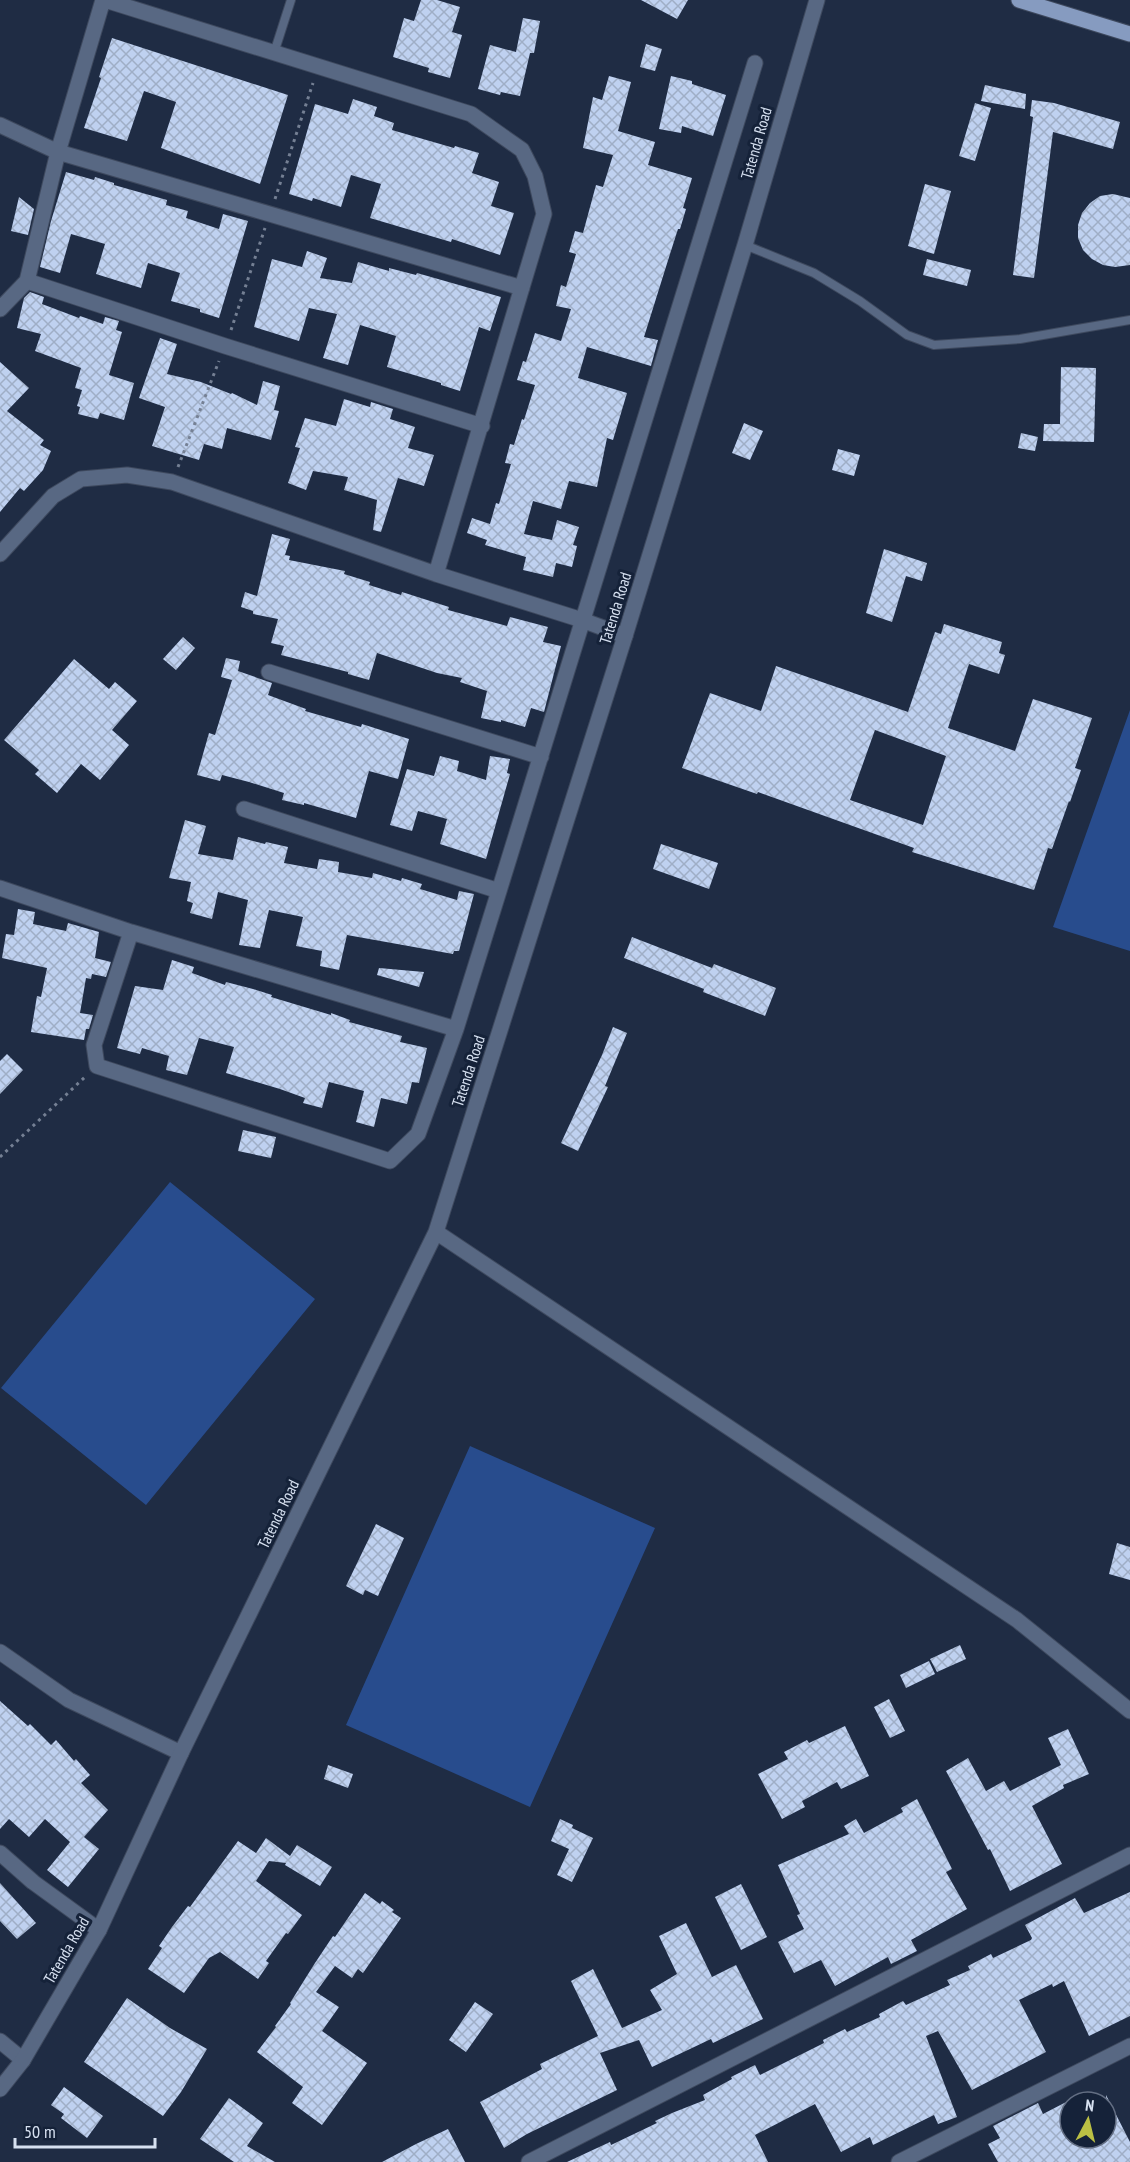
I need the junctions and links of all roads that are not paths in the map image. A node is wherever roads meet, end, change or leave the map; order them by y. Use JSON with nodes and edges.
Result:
{"nodes":[{"id":1,"x":104,"y":0,"type":"edge"},
{"id":2,"x":291,"y":0,"type":"edge"},
{"id":3,"x":817,"y":0,"type":"edge"},
{"id":4,"x":1019,"y":0,"type":"edge"},
{"id":5,"x":1130,"y":34,"type":"edge"},
{"id":6,"x":274,"y":53,"type":"junction"},
{"id":7,"x":755,"y":63,"type":"dead end"},
{"id":8,"x":0,"y":125,"type":"edge"},
{"id":9,"x":58,"y":152,"type":"junction"},
{"id":10,"x":745,"y":245,"type":"junction"},
{"id":11,"x":27,"y":281,"type":"junction"},
{"id":12,"x":522,"y":288,"type":"junction"},
{"id":13,"x":0,"y":309,"type":"edge"},
{"id":14,"x":1130,"y":320,"type":"edge"},
{"id":15,"x":482,"y":426,"type":"junction"},
{"id":16,"x":0,"y":554,"type":"edge"},
{"id":17,"x":436,"y":574,"type":"junction"},
{"id":18,"x":582,"y":620,"type":"junction"},
{"id":19,"x":625,"y":636,"type":"junction"},
{"id":20,"x":269,"y":672,"type":"dead end"},
{"id":21,"x":541,"y":758,"type":"junction"},
{"id":22,"x":244,"y":809,"type":"dead end"},
{"id":23,"x":0,"y":890,"type":"edge"},
{"id":24,"x":499,"y":891,"type":"junction"},
{"id":25,"x":131,"y":932,"type":"junction"},
{"id":26,"x":456,"y":1029,"type":"junction"},
{"id":27,"x":436,"y":1232,"type":"junction"},
{"id":28,"x":0,"y":1652,"type":"edge"},
{"id":29,"x":1130,"y":1711,"type":"edge"},
{"id":30,"x":182,"y":1753,"type":"junction"},
{"id":31,"x":0,"y":1853,"type":"edge"},
{"id":32,"x":1130,"y":1855,"type":"edge"},
{"id":33,"x":99,"y":1930,"type":"junction"},
{"id":34,"x":0,"y":2041,"type":"edge"},
{"id":35,"x":1130,"y":2046,"type":"edge"},
{"id":36,"x":23,"y":2060,"type":"junction"},
{"id":37,"x":0,"y":2089,"type":"edge"},
{"id":38,"x":529,"y":2162,"type":"edge"},
{"id":39,"x":899,"y":2162,"type":"edge"}],
"edges":[{"from":1,"to":6,"type":"street"},
{"from":1,"to":9,"type":"street"},
{"from":2,"to":6,"type":"lane"},
{"from":3,"to":10,"type":"street","name":"Tatenda Road"},
{"from":4,"to":5,"type":"main road"},
{"from":6,"to":12,"type":"street"},
{"from":7,"to":18,"type":"street"},
{"from":8,"to":9,"type":"street"},
{"from":9,"to":11,"type":"street"},
{"from":9,"to":12,"type":"street"},
{"from":10,"to":14,"type":"lane"},
{"from":10,"to":19,"type":"street","name":"Tatenda Road"},
{"from":11,"to":13,"type":"street"},
{"from":11,"to":15,"type":"street"},
{"from":12,"to":15,"type":"street"},
{"from":15,"to":17,"type":"street"},
{"from":16,"to":17,"type":"street"},
{"from":17,"to":18,"type":"street"},
{"from":18,"to":19,"type":"street"},
{"from":18,"to":21,"type":"street"},
{"from":19,"to":27,"type":"street","name":"Tatenda Road"},
{"from":20,"to":21,"type":"street"},
{"from":21,"to":24,"type":"street"},
{"from":22,"to":24,"type":"street"},
{"from":23,"to":25,"type":"street"},
{"from":24,"to":26,"type":"street"},
{"from":25,"to":26,"type":"street"},
{"from":25,"to":26,"type":"street"},
{"from":27,"to":29,"type":"street"},
{"from":27,"to":30,"type":"street","name":"Tatenda Road"},
{"from":28,"to":30,"type":"street"},
{"from":30,"to":33,"type":"street","name":"Tatenda Road"},
{"from":31,"to":33,"type":"street"},
{"from":32,"to":38,"type":"street"},
{"from":33,"to":36,"type":"street","name":"Tatenda Road"},
{"from":34,"to":36,"type":"street"},
{"from":35,"to":39,"type":"street"},
{"from":36,"to":37,"type":"street","name":"Tatenda Road"}]}
